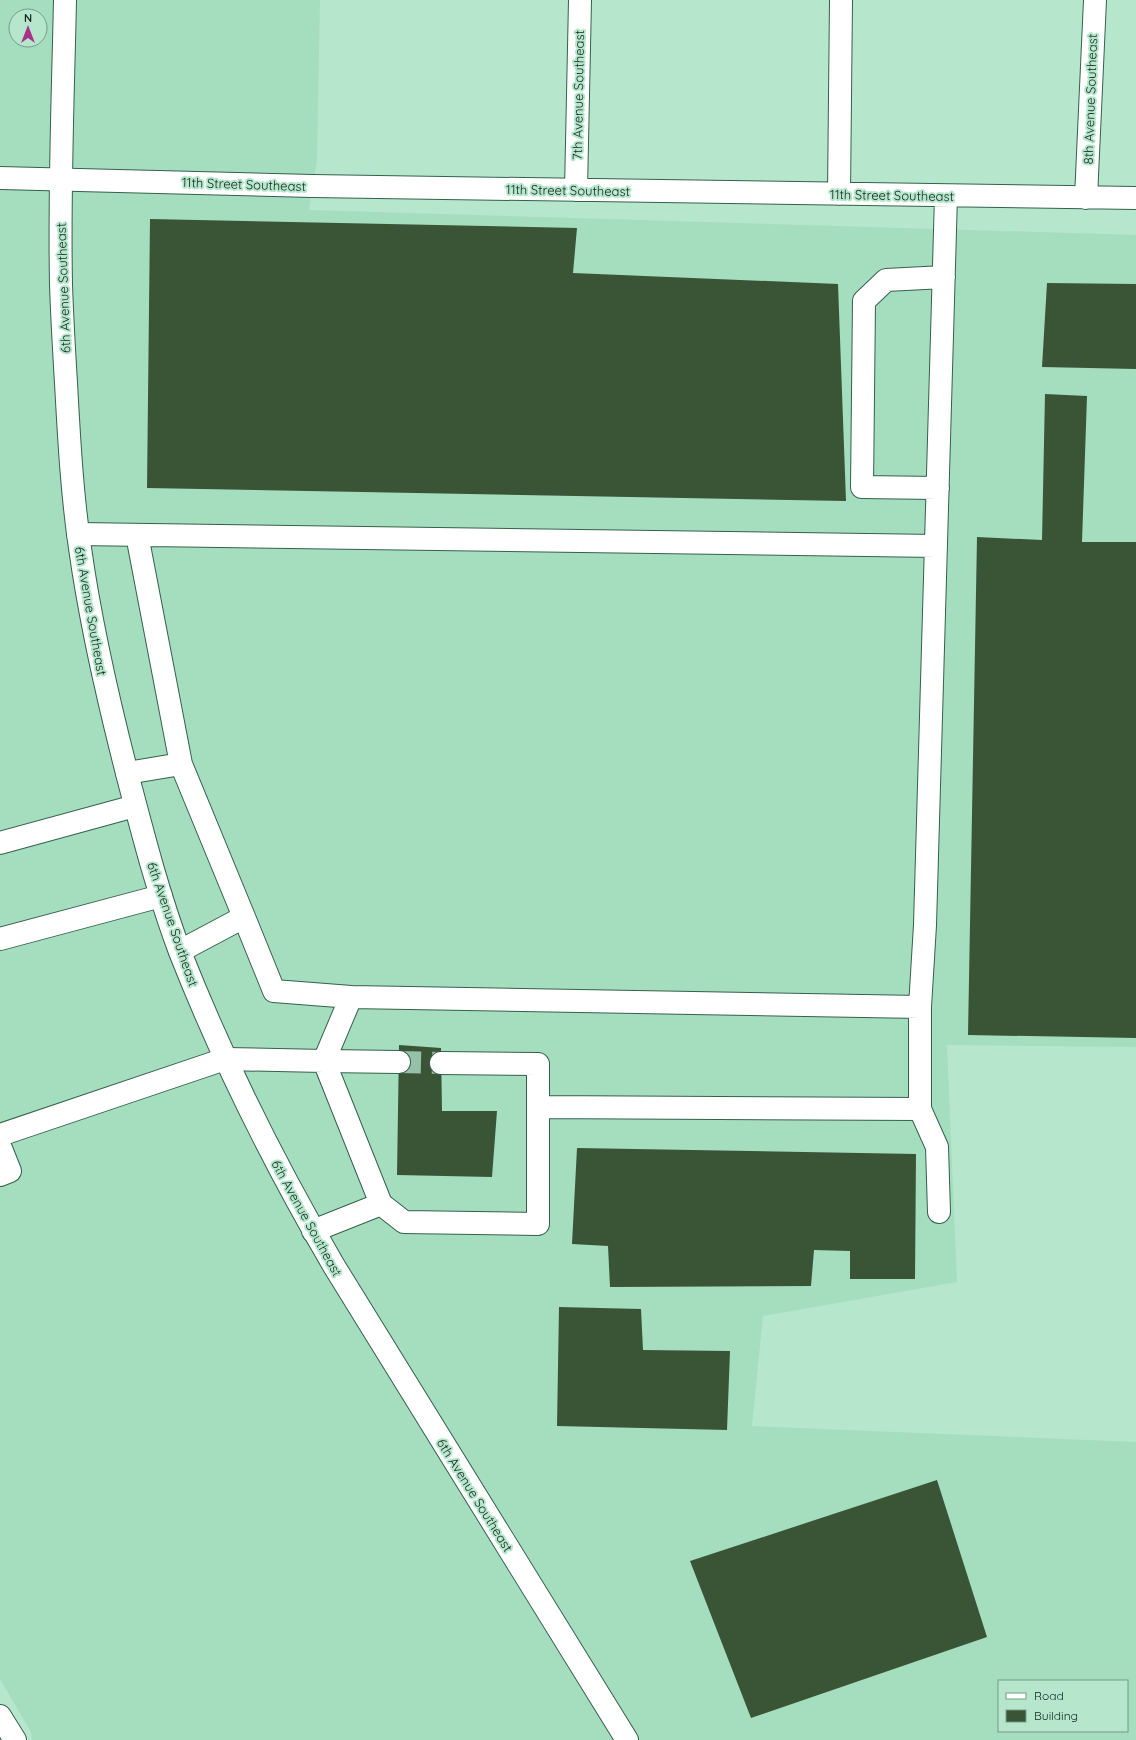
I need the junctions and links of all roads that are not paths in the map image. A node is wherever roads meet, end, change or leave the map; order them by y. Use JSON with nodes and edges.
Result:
{"nodes":[{"id":1,"x":65,"y":0,"type":"edge"},
{"id":2,"x":580,"y":0,"type":"edge"},
{"id":3,"x":841,"y":0,"type":"edge"},
{"id":4,"x":1095,"y":0,"type":"edge"},
{"id":5,"x":0,"y":178,"type":"edge"},
{"id":6,"x":61,"y":179,"type":"junction"},
{"id":7,"x":576,"y":190,"type":"junction"},
{"id":8,"x":839,"y":194,"type":"junction"},
{"id":9,"x":946,"y":196,"type":"junction"},
{"id":10,"x":1086,"y":198,"type":"junction"},
{"id":11,"x":1136,"y":198,"type":"edge"},
{"id":12,"x":944,"y":277,"type":"junction"},
{"id":13,"x":938,"y":488,"type":"junction"},
{"id":14,"x":78,"y":534,"type":"junction"},
{"id":15,"x":137,"y":535,"type":"junction"},
{"id":16,"x":936,"y":546,"type":"junction"},
{"id":17,"x":181,"y":764,"type":"junction"},
{"id":18,"x":127,"y":773,"type":"junction"},
{"id":19,"x":135,"y":806,"type":"junction"},
{"id":20,"x":0,"y":843,"type":"edge"},
{"id":21,"x":160,"y":896,"type":"junction"},
{"id":22,"x":244,"y":917,"type":"junction"},
{"id":23,"x":0,"y":939,"type":"edge"},
{"id":24,"x":180,"y":951,"type":"junction"},
{"id":25,"x":351,"y":997,"type":"junction"},
{"id":26,"x":920,"y":1007,"type":"junction"},
{"id":27,"x":225,"y":1059,"type":"junction"},
{"id":28,"x":324,"y":1060,"type":"junction"},
{"id":29,"x":399,"y":1062,"type":"tunnel mouth"},
{"id":30,"x":441,"y":1064,"type":"tunnel mouth"},
{"id":31,"x":539,"y":1107,"type":"junction"},
{"id":32,"x":920,"y":1109,"type":"junction"},
{"id":33,"x":0,"y":1135,"type":"edge"},
{"id":34,"x":0,"y":1146,"type":"edge"},
{"id":35,"x":0,"y":1175,"type":"edge"},
{"id":36,"x":381,"y":1204,"type":"junction"},
{"id":37,"x":939,"y":1212,"type":"dead end"},
{"id":38,"x":313,"y":1231,"type":"junction"},
{"id":39,"x":0,"y":1716,"type":"edge"},
{"id":40,"x":15,"y":1740,"type":"edge"},
{"id":41,"x":627,"y":1740,"type":"edge"}],
"edges":[{"from":1,"to":6,"type":"main road","name":"6th Avenue Southeast"},
{"from":2,"to":7,"type":"main road","name":"7th Avenue Southeast"},
{"from":3,"to":8,"type":"main road"},
{"from":4,"to":10,"type":"main road","name":"8th Avenue Southeast"},
{"from":5,"to":6,"type":"main road","name":"11th Street Southeast"},
{"from":6,"to":7,"type":"main road","name":"11th Street Southeast"},
{"from":6,"to":14,"type":"main road","name":"6th Avenue Southeast"},
{"from":7,"to":8,"type":"main road","name":"11th Street Southeast"},
{"from":8,"to":9,"type":"main road","name":"11th Street Southeast"},
{"from":9,"to":10,"type":"main road","name":"11th Street Southeast"},
{"from":9,"to":12,"type":"main road"},
{"from":10,"to":11,"type":"main road","name":"11th Street Southeast"},
{"from":12,"to":13,"type":"main road"},
{"from":12,"to":13,"type":"main road"},
{"from":13,"to":16,"type":"main road"},
{"from":14,"to":15,"type":"main road"},
{"from":14,"to":18,"type":"main road","name":"6th Avenue Southeast"},
{"from":15,"to":16,"type":"main road"},
{"from":15,"to":17,"type":"main road"},
{"from":16,"to":26,"type":"main road"},
{"from":17,"to":18,"type":"main road"},
{"from":17,"to":22,"type":"main road"},
{"from":18,"to":19,"type":"main road","name":"6th Avenue Southeast"},
{"from":19,"to":20,"type":"main road"},
{"from":19,"to":21,"type":"main road","name":"6th Avenue Southeast"},
{"from":21,"to":23,"type":"main road"},
{"from":21,"to":24,"type":"main road","name":"6th Avenue Southeast"},
{"from":22,"to":24,"type":"main road"},
{"from":22,"to":25,"type":"main road"},
{"from":24,"to":27,"type":"main road","name":"6th Avenue Southeast"},
{"from":25,"to":26,"type":"main road"},
{"from":25,"to":28,"type":"main road"},
{"from":26,"to":32,"type":"main road"},
{"from":27,"to":28,"type":"main road"},
{"from":27,"to":33,"type":"main road"},
{"from":27,"to":38,"type":"main road","name":"6th Avenue Southeast"},
{"from":28,"to":29,"type":"main road"},
{"from":28,"to":36,"type":"main road"},
{"from":30,"to":31,"type":"main road"},
{"from":31,"to":32,"type":"main road"},
{"from":31,"to":36,"type":"main road"},
{"from":32,"to":37,"type":"main road"},
{"from":34,"to":35,"type":"main road"},
{"from":36,"to":38,"type":"main road"},
{"from":38,"to":41,"type":"main road","name":"6th Avenue Southeast"},
{"from":39,"to":40,"type":"main road"}]}
